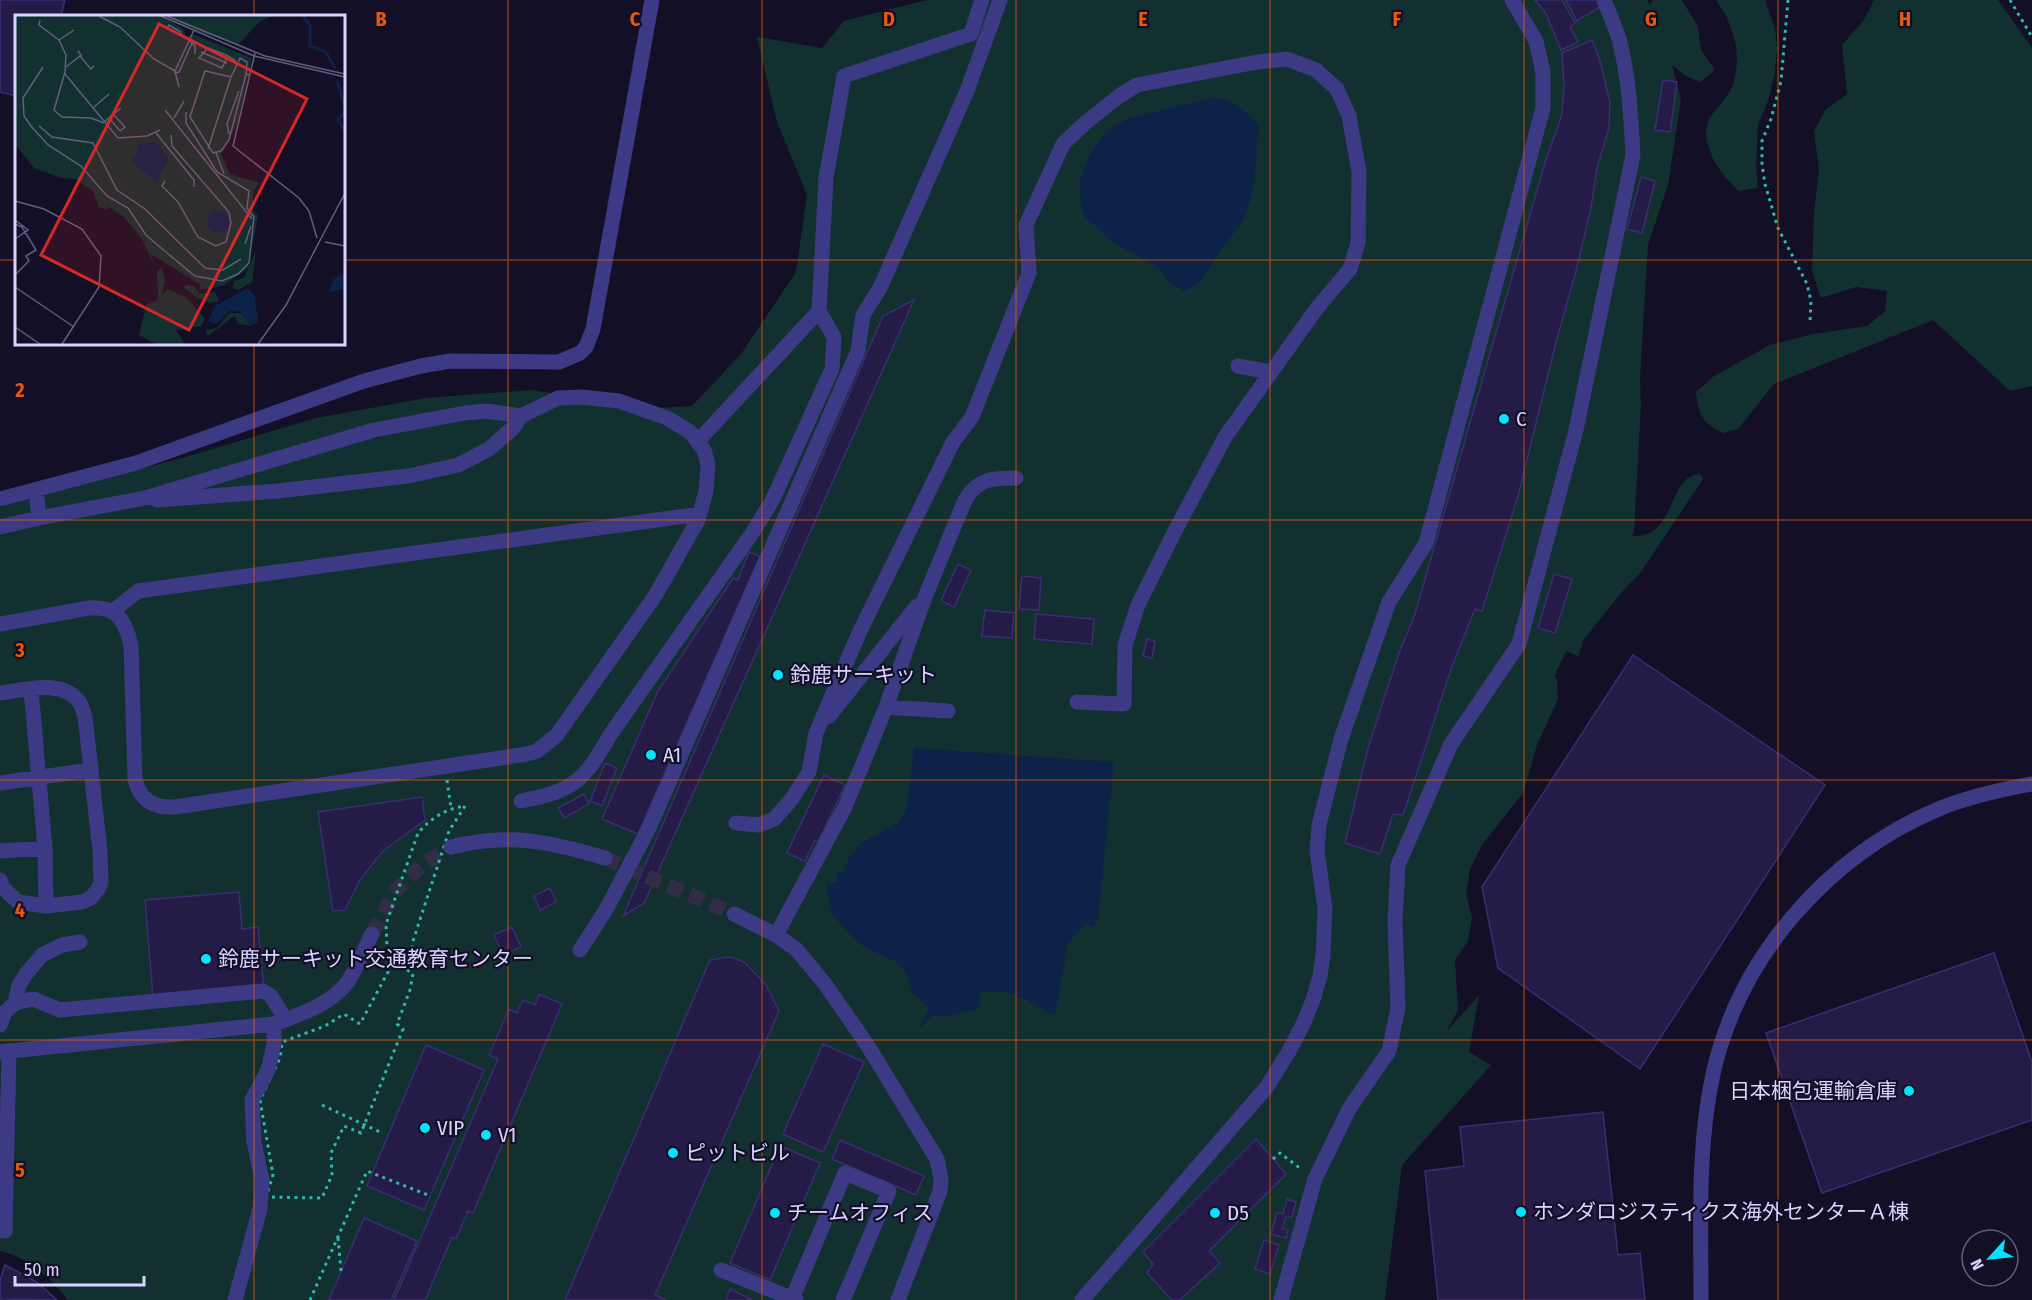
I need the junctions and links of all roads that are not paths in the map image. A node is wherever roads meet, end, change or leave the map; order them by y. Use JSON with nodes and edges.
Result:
{"nodes":[{"id":1,"x":652,"y":0,"type":"edge"},
{"id":2,"x":982,"y":0,"type":"edge"},
{"id":3,"x":1000,"y":0,"type":"edge"},
{"id":4,"x":1512,"y":0,"type":"edge"},
{"id":5,"x":1604,"y":0,"type":"edge"},
{"id":6,"x":819,"y":311,"type":"junction"},
{"id":7,"x":1238,"y":366,"type":"dead end"},
{"id":8,"x":1271,"y":372,"type":"junction"},
{"id":9,"x":521,"y":416,"type":"junction"},
{"id":10,"x":698,"y":441,"type":"junction"},
{"id":11,"x":1016,"y":478,"type":"dead end"},
{"id":12,"x":36,"y":490,"type":"junction"},
{"id":13,"x":146,"y":498,"type":"junction"},
{"id":14,"x":0,"y":499,"type":"edge"},
{"id":15,"x":700,"y":513,"type":"junction"},
{"id":16,"x":39,"y":518,"type":"junction"},
{"id":17,"x":0,"y":527,"type":"edge"},
{"id":18,"x":925,"y":597,"type":"junction"},
{"id":19,"x":113,"y":611,"type":"junction"},
{"id":20,"x":0,"y":624,"type":"edge"},
{"id":21,"x":31,"y":688,"type":"junction"},
{"id":22,"x":0,"y":693,"type":"edge"},
{"id":23,"x":1077,"y":702,"type":"dead end"},
{"id":24,"x":886,"y":707,"type":"junction"},
{"id":25,"x":948,"y":711,"type":"dead end"},
{"id":26,"x":816,"y":733,"type":"junction"},
{"id":27,"x":90,"y":770,"type":"junction"},
{"id":28,"x":38,"y":776,"type":"junction"},
{"id":29,"x":0,"y":783,"type":"edge"},
{"id":30,"x":2032,"y":784,"type":"edge"},
{"id":31,"x":521,"y":801,"type":"dead end"},
{"id":32,"x":736,"y":823,"type":"dead end"},
{"id":33,"x":451,"y":847,"type":"tunnel mouth"},
{"id":34,"x":45,"y":848,"type":"junction"},
{"id":35,"x":0,"y":851,"type":"edge"},
{"id":36,"x":605,"y":858,"type":"tunnel mouth"},
{"id":37,"x":0,"y":880,"type":"edge"},
{"id":38,"x":45,"y":906,"type":"junction"},
{"id":39,"x":734,"y":914,"type":"tunnel mouth"},
{"id":40,"x":372,"y":934,"type":"tunnel mouth"},
{"id":41,"x":776,"y":935,"type":"junction"},
{"id":42,"x":80,"y":942,"type":"dead end"},
{"id":43,"x":580,"y":950,"type":"dead end"},
{"id":44,"x":15,"y":1004,"type":"junction"},
{"id":45,"x":280,"y":1022,"type":"junction"},
{"id":46,"x":0,"y":1025,"type":"edge"},
{"id":47,"x":4,"y":1052,"type":"edge"},
{"id":48,"x":4,"y":1115,"type":"edge"},
{"id":49,"x":0,"y":1230,"type":"edge"},
{"id":50,"x":721,"y":1270,"type":"dead end"},
{"id":51,"x":794,"y":1299,"type":"edge"},
{"id":52,"x":235,"y":1300,"type":"edge"},
{"id":53,"x":843,"y":1300,"type":"edge"},
{"id":54,"x":898,"y":1300,"type":"edge"},
{"id":55,"x":1082,"y":1300,"type":"edge"},
{"id":56,"x":1281,"y":1300,"type":"edge"},
{"id":57,"x":1701,"y":1300,"type":"edge"}],
"edges":[{"from":1,"to":12,"type":"street"},
{"from":2,"to":6,"type":"street"},
{"from":3,"to":43,"type":"street"},
{"from":4,"to":55,"type":"street"},
{"from":5,"to":56,"type":"street"},
{"from":6,"to":10,"type":"street"},
{"from":6,"to":31,"type":"street"},
{"from":7,"to":8,"type":"street"},
{"from":8,"to":23,"type":"street"},
{"from":8,"to":26,"type":"street"},
{"from":9,"to":10,"type":"street"},
{"from":9,"to":13,"type":"street"},
{"from":9,"to":13,"type":"street"},
{"from":10,"to":15,"type":"street"},
{"from":11,"to":18,"type":"street"},
{"from":12,"to":14,"type":"street"},
{"from":12,"to":16,"type":"street"},
{"from":13,"to":16,"type":"street"},
{"from":15,"to":19,"type":"street"},
{"from":15,"to":19,"type":"street"},
{"from":16,"to":17,"type":"street"},
{"from":18,"to":24,"type":"street"},
{"from":18,"to":26,"type":"street"},
{"from":19,"to":20,"type":"street"},
{"from":21,"to":22,"type":"street"},
{"from":21,"to":27,"type":"street"},
{"from":21,"to":28,"type":"street"},
{"from":24,"to":25,"type":"street"},
{"from":24,"to":41,"type":"street"},
{"from":26,"to":32,"type":"street"},
{"from":27,"to":28,"type":"street"},
{"from":27,"to":38,"type":"street"},
{"from":28,"to":29,"type":"street"},
{"from":28,"to":34,"type":"street"},
{"from":30,"to":57,"type":"street"},
{"from":33,"to":36,"type":"street"},
{"from":34,"to":35,"type":"street"},
{"from":34,"to":38,"type":"street"},
{"from":37,"to":38,"type":"street"},
{"from":39,"to":41,"type":"street"},
{"from":40,"to":45,"type":"street"},
{"from":41,"to":54,"type":"street"},
{"from":42,"to":44,"type":"street"},
{"from":44,"to":45,"type":"street"},
{"from":44,"to":46,"type":"street"},
{"from":45,"to":47,"type":"street"},
{"from":45,"to":52,"type":"street"},
{"from":47,"to":48,"type":"street"},
{"from":48,"to":49,"type":"street"},
{"from":50,"to":51,"type":"street"},
{"from":51,"to":53,"type":"street"}]}
